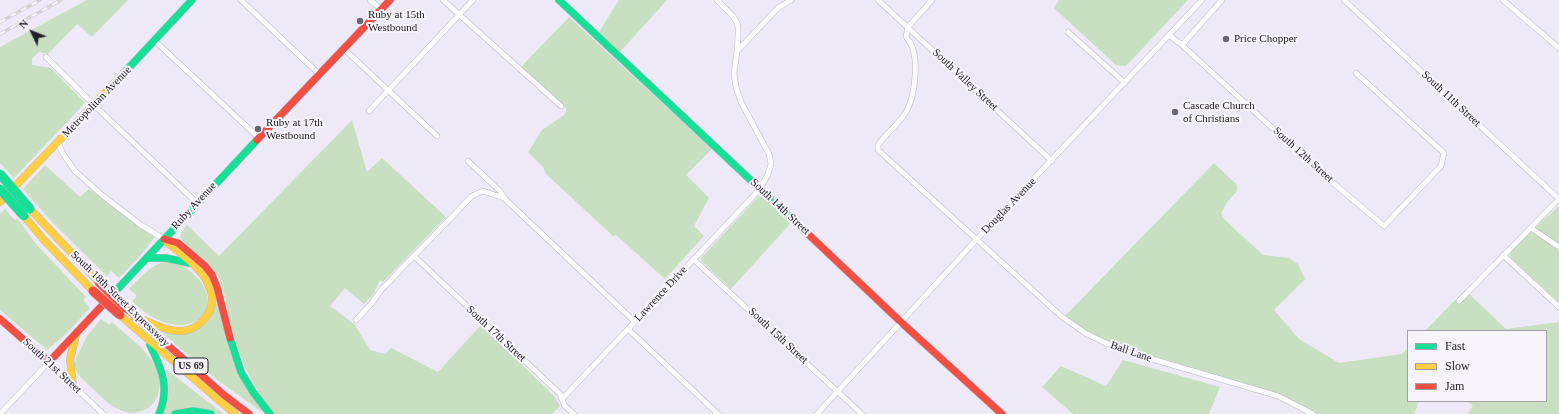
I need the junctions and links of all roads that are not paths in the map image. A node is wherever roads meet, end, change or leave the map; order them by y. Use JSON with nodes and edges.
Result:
{"nodes":[{"id":1,"x":192,"y":0,"type":"edge"},
{"id":2,"x":241,"y":0,"type":"edge"},
{"id":3,"x":370,"y":0,"type":"edge"},
{"id":4,"x":390,"y":0,"type":"edge"},
{"id":5,"x":443,"y":0,"type":"edge"},
{"id":6,"x":473,"y":0,"type":"edge"},
{"id":7,"x":559,"y":0,"type":"edge"},
{"id":8,"x":717,"y":0,"type":"edge"},
{"id":9,"x":791,"y":0,"type":"edge"},
{"id":10,"x":878,"y":0,"type":"edge"},
{"id":11,"x":932,"y":0,"type":"edge"},
{"id":12,"x":1202,"y":0,"type":"edge"},
{"id":13,"x":1222,"y":0,"type":"edge"},
{"id":14,"x":1344,"y":0,"type":"edge"},
{"id":15,"x":1503,"y":0,"type":"edge"},
{"id":16,"x":381,"y":10,"type":"junction"},
{"id":17,"x":459,"y":15,"type":"junction"},
{"id":18,"x":908,"y":27,"type":"junction"},
{"id":19,"x":1068,"y":32,"type":"dead end"},
{"id":20,"x":1169,"y":36,"type":"junction"},
{"id":21,"x":155,"y":41,"type":"junction"},
{"id":22,"x":1182,"y":44,"type":"junction"},
{"id":23,"x":1559,"y":48,"type":"edge"},
{"id":24,"x":344,"y":49,"type":"junction"},
{"id":25,"x":737,"y":51,"type":"junction"},
{"id":26,"x":46,"y":57,"type":"dead end"},
{"id":27,"x":1356,"y":73,"type":"dead end"},
{"id":28,"x":320,"y":74,"type":"junction"},
{"id":29,"x":1125,"y":83,"type":"junction"},
{"id":30,"x":388,"y":90,"type":"junction"},
{"id":31,"x":94,"y":105,"type":"junction"},
{"id":32,"x":561,"y":106,"type":"dead end"},
{"id":33,"x":369,"y":111,"type":"dead end"},
{"id":34,"x":437,"y":136,"type":"dead end"},
{"id":35,"x":259,"y":138,"type":"junction"},
{"id":36,"x":58,"y":142,"type":"junction"},
{"id":37,"x":1052,"y":161,"type":"junction"},
{"id":38,"x":468,"y":162,"type":"dead end"},
{"id":39,"x":0,"y":174,"type":"edge"},
{"id":40,"x":760,"y":188,"type":"junction"},
{"id":41,"x":0,"y":189,"type":"edge"},
{"id":42,"x":505,"y":199,"type":"junction"},
{"id":43,"x":1559,"y":199,"type":"edge"},
{"id":44,"x":0,"y":202,"type":"edge"},
{"id":45,"x":198,"y":203,"type":"junction"},
{"id":46,"x":1531,"y":228,"type":"junction"},
{"id":47,"x":164,"y":239,"type":"junction"},
{"id":48,"x":977,"y":239,"type":"junction"},
{"id":49,"x":1559,"y":247,"type":"edge"},
{"id":50,"x":1503,"y":255,"type":"junction"},
{"id":51,"x":414,"y":256,"type":"junction"},
{"id":52,"x":147,"y":258,"type":"junction"},
{"id":53,"x":693,"y":259,"type":"junction"},
{"id":54,"x":194,"y":265,"type":"junction"},
{"id":55,"x":1459,"y":300,"type":"dead end"},
{"id":56,"x":1559,"y":307,"type":"edge"},
{"id":57,"x":123,"y":312,"type":"junction"},
{"id":58,"x":135,"y":317,"type":"junction"},
{"id":59,"x":0,"y":318,"type":"edge"},
{"id":60,"x":356,"y":320,"type":"dead end"},
{"id":61,"x":635,"y":322,"type":"junction"},
{"id":62,"x":902,"y":323,"type":"junction"},
{"id":63,"x":628,"y":329,"type":"junction"},
{"id":64,"x":77,"y":332,"type":"junction"},
{"id":65,"x":147,"y":340,"type":"junction"},
{"id":66,"x":49,"y":362,"type":"junction"},
{"id":67,"x":73,"y":385,"type":"junction"},
{"id":68,"x":838,"y":392,"type":"junction"},
{"id":69,"x":562,"y":399,"type":"junction"},
{"id":70,"x":160,"y":412,"type":"edge"},
{"id":71,"x":0,"y":414,"type":"edge"},
{"id":72,"x":103,"y":414,"type":"edge"},
{"id":73,"x":153,"y":414,"type":"edge"},
{"id":74,"x":175,"y":414,"type":"edge"},
{"id":75,"x":211,"y":414,"type":"edge"},
{"id":76,"x":235,"y":414,"type":"edge"},
{"id":77,"x":249,"y":414,"type":"edge"},
{"id":78,"x":270,"y":414,"type":"edge"},
{"id":79,"x":574,"y":414,"type":"edge"},
{"id":80,"x":718,"y":414,"type":"edge"},
{"id":81,"x":817,"y":414,"type":"edge"},
{"id":82,"x":862,"y":414,"type":"edge"},
{"id":83,"x":1002,"y":414,"type":"edge"},
{"id":84,"x":1313,"y":414,"type":"edge"}],
"edges":[{"from":1,"to":21,"type":"main road","name":"Metropolitan Avenue"},
{"from":2,"to":28,"type":"street"},
{"from":3,"to":16,"type":"street"},
{"from":4,"to":16,"type":"main road","name":"Ruby Avenue"},
{"from":5,"to":17,"type":"street"},
{"from":6,"to":17,"type":"street"},
{"from":7,"to":40,"type":"main road","name":"South 14th Street"},
{"from":8,"to":25,"type":"street","name":"Lawrence Drive"},
{"from":9,"to":25,"type":"street"},
{"from":10,"to":18,"type":"street","name":"South Valley Street"},
{"from":11,"to":18,"type":"street"},
{"from":12,"to":20,"type":"street","name":"Douglas Avenue"},
{"from":13,"to":22,"type":"street"},
{"from":14,"to":43,"type":"street","name":"South 11th Street"},
{"from":15,"to":23,"type":"street"},
{"from":16,"to":24,"type":"main road","name":"Ruby Avenue"},
{"from":17,"to":30,"type":"street"},
{"from":17,"to":32,"type":"street"},
{"from":18,"to":37,"type":"street","name":"South Valley Street"},
{"from":18,"to":48,"type":"street","name":"Ball Lane"},
{"from":19,"to":29,"type":"street"},
{"from":20,"to":22,"type":"street","name":"South 12th Street"},
{"from":20,"to":29,"type":"street","name":"Douglas Avenue"},
{"from":21,"to":31,"type":"main road","name":"Metropolitan Avenue"},
{"from":21,"to":35,"type":"street"},
{"from":22,"to":27,"type":"street","name":"South 12th Street"},
{"from":24,"to":28,"type":"main road","name":"Ruby Avenue"},
{"from":24,"to":30,"type":"street"},
{"from":25,"to":40,"type":"street","name":"Lawrence Drive"},
{"from":26,"to":31,"type":"street"},
{"from":28,"to":35,"type":"main road","name":"Ruby Avenue"},
{"from":29,"to":37,"type":"street","name":"Douglas Avenue"},
{"from":30,"to":33,"type":"street"},
{"from":30,"to":34,"type":"street"},
{"from":31,"to":36,"type":"main road","name":"Metropolitan Avenue"},
{"from":31,"to":45,"type":"street"},
{"from":35,"to":45,"type":"main road","name":"Ruby Avenue"},
{"from":36,"to":44,"type":"main road","name":"Metropolitan Avenue"},
{"from":36,"to":47,"type":"street"},
{"from":37,"to":48,"type":"street","name":"Douglas Avenue"},
{"from":38,"to":42,"type":"street"},
{"from":39,"to":57,"type":"main road","name":"South 18th Street Expressway","number":"US 69","bridge":true},
{"from":40,"to":53,"type":"street","name":"Lawrence Drive"},
{"from":40,"to":62,"type":"main road","name":"South 14th Street"},
{"from":41,"to":57,"type":"main road","name":"South 18th Street Expressway","number":"US 69","bridge":true},
{"from":42,"to":51,"type":"street"},
{"from":42,"to":61,"type":"street"},
{"from":43,"to":46,"type":"street"},
{"from":45,"to":47,"type":"main road","name":"Ruby Avenue"},
{"from":46,"to":49,"type":"street"},
{"from":46,"to":50,"type":"street"},
{"from":47,"to":52,"type":"main road","name":"Ruby Avenue"},
{"from":47,"to":54,"type":"main road"},
{"from":47,"to":78,"type":"main road"},
{"from":48,"to":62,"type":"street","name":"Douglas Avenue"},
{"from":48,"to":84,"type":"street","name":"Ball Lane"},
{"from":50,"to":55,"type":"street"},
{"from":50,"to":56,"type":"street"},
{"from":51,"to":60,"type":"street"},
{"from":51,"to":69,"type":"street","name":"South 17th Street"},
{"from":52,"to":54,"type":"main road"},
{"from":52,"to":64,"type":"main road","name":"Ruby Avenue"},
{"from":53,"to":61,"type":"street","name":"Lawrence Drive"},
{"from":53,"to":68,"type":"street","name":"South 15th Street"},
{"from":54,"to":58,"type":"main road"},
{"from":57,"to":58,"type":"main road","name":"South 18th Street Expressway","number":"US 69"},
{"from":57,"to":65,"type":"main road","name":"South 18th Street Expressway","number":"US 69"},
{"from":58,"to":77,"type":"main road","name":"South 18th Street Expressway","number":"US 69"},
{"from":59,"to":66,"type":"main road","name":"South 21st Street"},
{"from":61,"to":63,"type":"street","name":"Lawrence Drive"},
{"from":62,"to":68,"type":"street","name":"Douglas Avenue"},
{"from":62,"to":83,"type":"main road","name":"South 14th Street"},
{"from":63,"to":69,"type":"street","name":"Lawrence Drive"},
{"from":63,"to":80,"type":"street"},
{"from":64,"to":66,"type":"main road","name":"Ruby Avenue"},
{"from":64,"to":67,"type":"main road"},
{"from":65,"to":70,"type":"main road"},
{"from":65,"to":76,"type":"main road","name":"South 18th Street Expressway","number":"US 69"},
{"from":66,"to":67,"type":"street","name":"South 21st Street"},
{"from":66,"to":71,"type":"street","name":"Ruby Avenue"},
{"from":67,"to":72,"type":"street","name":"South 21st Street"},
{"from":68,"to":81,"type":"street","name":"Douglas Avenue"},
{"from":68,"to":82,"type":"street","name":"South 15th Street"},
{"from":69,"to":79,"type":"street","name":"South 17th Street"},
{"from":70,"to":73,"type":"main road"},
{"from":74,"to":75,"type":"main road"}]}
